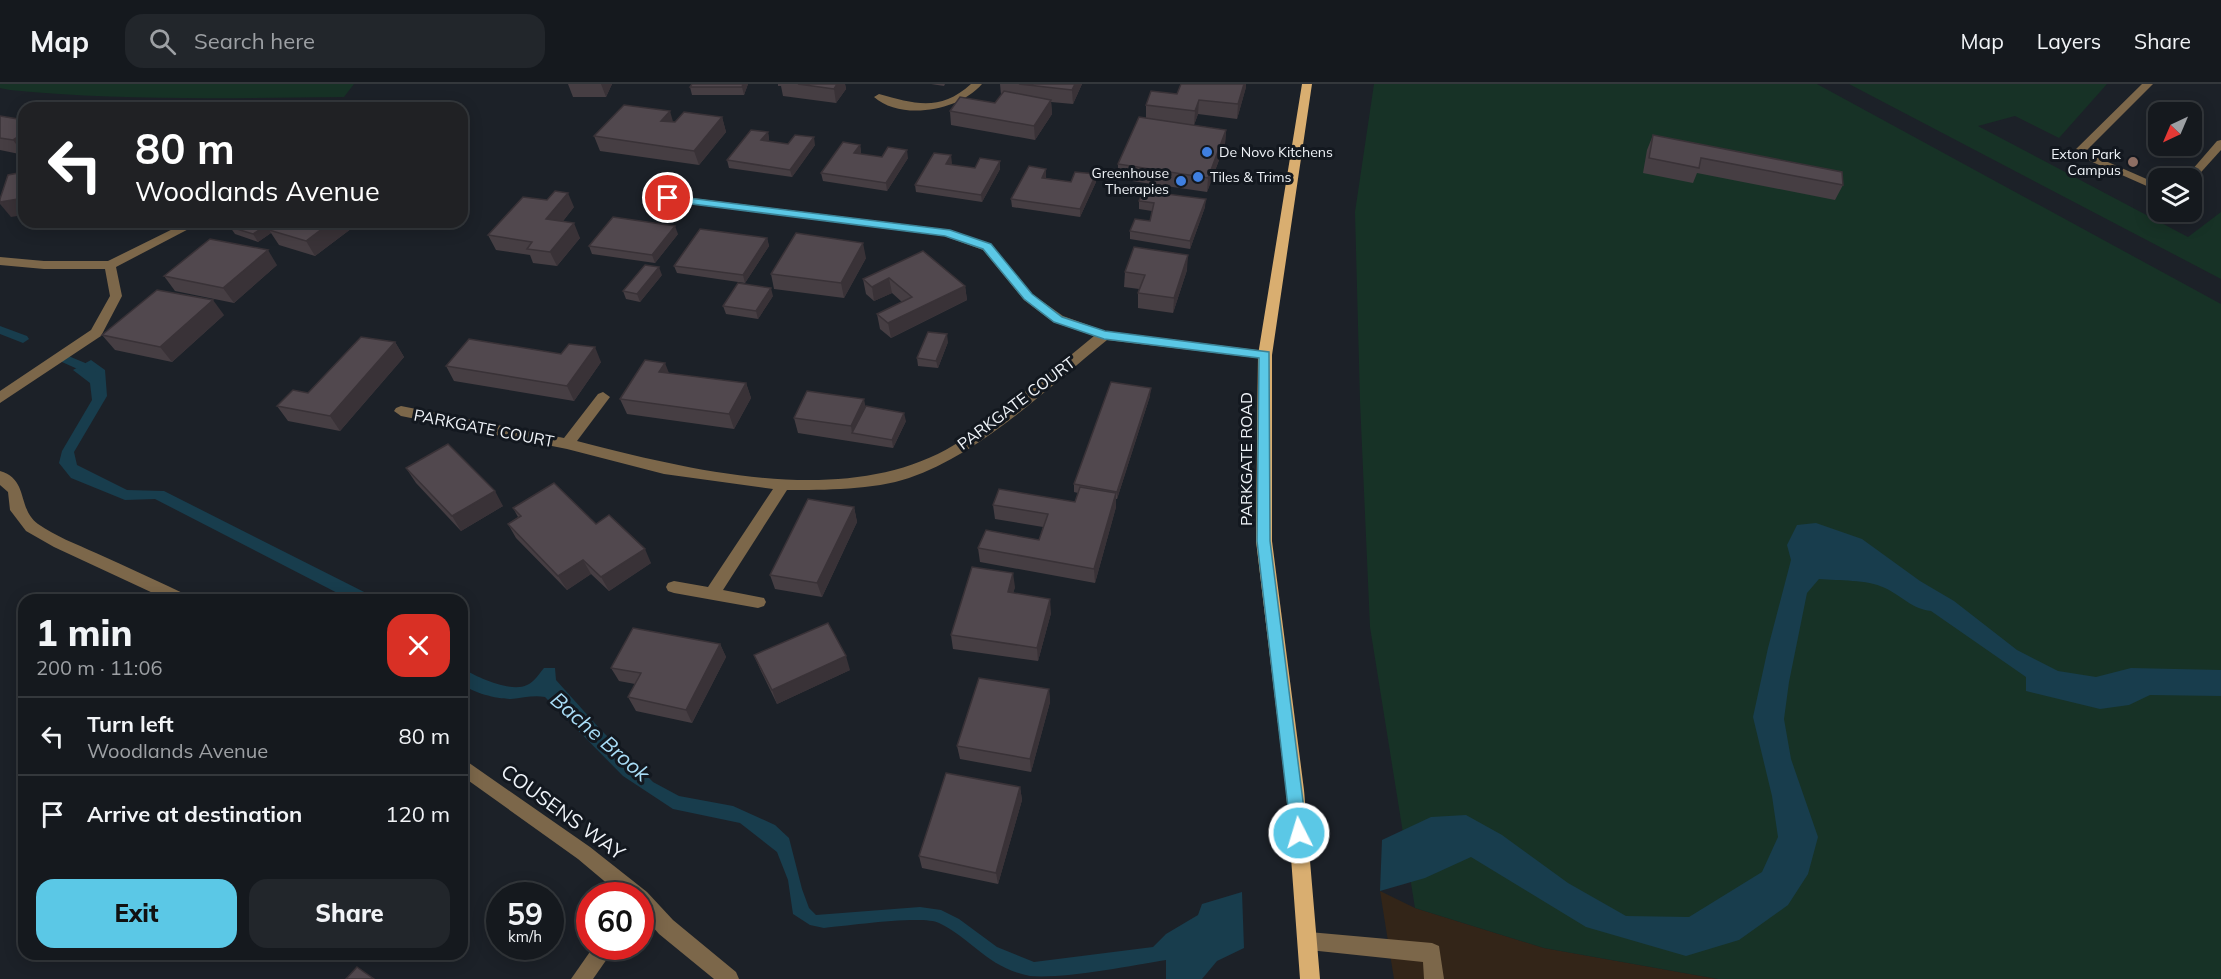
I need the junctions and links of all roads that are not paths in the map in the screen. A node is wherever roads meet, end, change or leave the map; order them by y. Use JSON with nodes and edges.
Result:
{"nodes":[{"id":1,"x":977,"y":84,"type":"edge"},
{"id":2,"x":1307,"y":84,"type":"edge"},
{"id":3,"x":2148,"y":84,"type":"edge"},
{"id":4,"x":879,"y":97,"type":"dead end"},
{"id":5,"x":2221,"y":143,"type":"edge"},
{"id":6,"x":2199,"y":168,"type":"edge"},
{"id":7,"x":2148,"y":184,"type":"edge"},
{"id":8,"x":668,"y":198,"type":"dead end"},
{"id":9,"x":184,"y":228,"type":"edge"},
{"id":10,"x":0,"y":261,"type":"edge"},
{"id":11,"x":110,"y":264,"type":"junction"},
{"id":12,"x":1104,"y":335,"type":"junction"},
{"id":13,"x":1265,"y":355,"type":"junction"},
{"id":14,"x":0,"y":397,"type":"edge"},
{"id":15,"x":603,"y":397,"type":"dead end"},
{"id":16,"x":401,"y":411,"type":"dead end"},
{"id":17,"x":567,"y":444,"type":"junction"},
{"id":18,"x":0,"y":476,"type":"edge"},
{"id":19,"x":783,"y":485,"type":"junction"},
{"id":20,"x":674,"y":587,"type":"dead end"},
{"id":21,"x":170,"y":594,"type":"edge"},
{"id":22,"x":712,"y":594,"type":"junction"},
{"id":23,"x":758,"y":603,"type":"dead end"},
{"id":24,"x":468,"y":770,"type":"edge"},
{"id":25,"x":619,"y":882,"type":"edge"},
{"id":26,"x":654,"y":915,"type":"edge"},
{"id":27,"x":1309,"y":941,"type":"junction"},
{"id":28,"x":596,"y":960,"type":"edge"},
{"id":29,"x":581,"y":979,"type":"edge"},
{"id":30,"x":729,"y":979,"type":"edge"},
{"id":31,"x":1310,"y":979,"type":"edge"},
{"id":32,"x":1434,"y":979,"type":"edge"}],
"edges":[{"from":1,"to":4,"type":"street"},
{"from":2,"to":13,"type":"main road","name":"PARKGATE ROAD"},
{"from":3,"to":7,"type":"street"},
{"from":5,"to":6,"type":"street"},
{"from":8,"to":12,"type":"street"},
{"from":9,"to":11,"type":"street"},
{"from":10,"to":11,"type":"street"},
{"from":11,"to":14,"type":"street"},
{"from":12,"to":13,"type":"street"},
{"from":12,"to":19,"type":"street","name":"PARKGATE COURT"},
{"from":13,"to":27,"type":"main road","name":"PARKGATE ROAD"},
{"from":15,"to":17,"type":"street","name":"PARKGATE COURT"},
{"from":16,"to":17,"type":"street","name":"PARKGATE COURT"},
{"from":17,"to":19,"type":"street","name":"PARKGATE COURT"},
{"from":18,"to":21,"type":"street"},
{"from":19,"to":22,"type":"street"},
{"from":20,"to":22,"type":"street"},
{"from":22,"to":23,"type":"street"},
{"from":24,"to":25,"type":"street","name":"COUSENS WAY"},
{"from":26,"to":30,"type":"street","name":"COUSENS WAY"},
{"from":27,"to":31,"type":"main road","name":"PARKGATE ROAD"},
{"from":27,"to":32,"type":"street"},
{"from":28,"to":29,"type":"street"}]}
